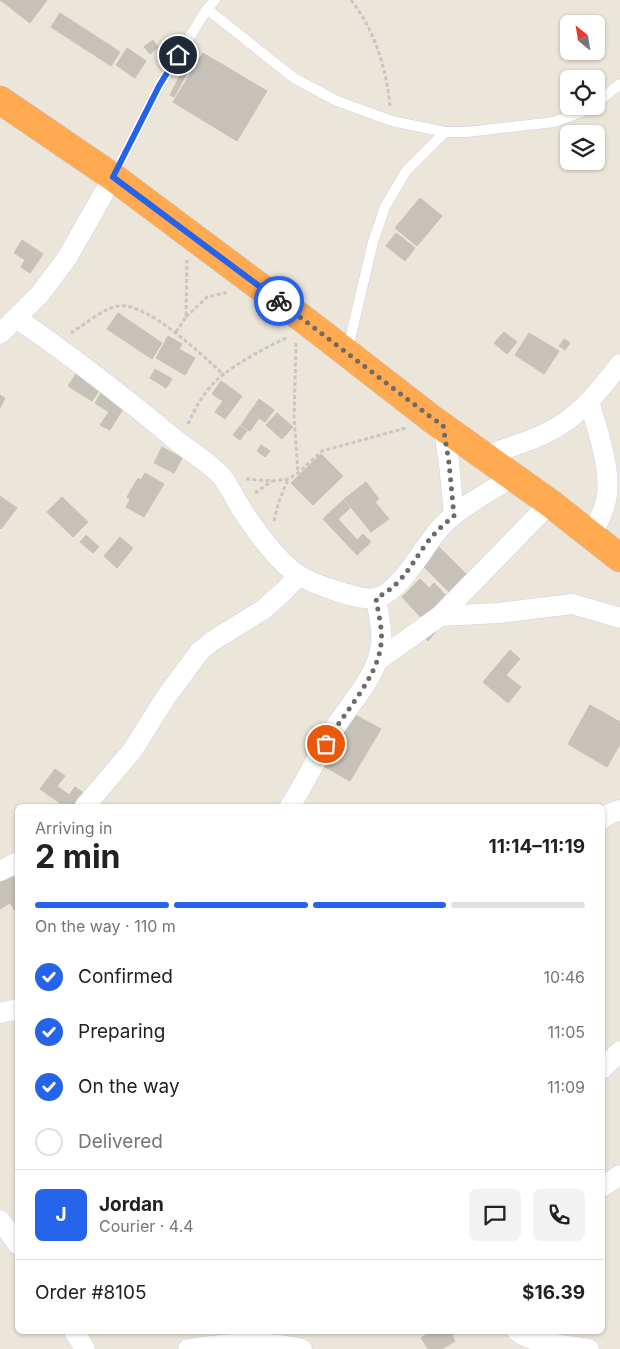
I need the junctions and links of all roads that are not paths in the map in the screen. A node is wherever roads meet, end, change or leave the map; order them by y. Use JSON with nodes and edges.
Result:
{"nodes":[{"id":1,"x":214,"y":0,"type":"edge"},
{"id":2,"x":207,"y":9,"type":"junction"},
{"id":3,"x":620,"y":84,"type":"edge"},
{"id":4,"x":605,"y":96,"type":"edge"},
{"id":5,"x":0,"y":100,"type":"edge"},
{"id":6,"x":573,"y":115,"type":"edge"},
{"id":7,"x":446,"y":132,"type":"junction"},
{"id":8,"x":113,"y":177,"type":"junction"},
{"id":9,"x":16,"y":318,"type":"junction"},
{"id":10,"x":0,"y":334,"type":"edge"},
{"id":11,"x":347,"y":352,"type":"junction"},
{"id":12,"x":618,"y":370,"type":"edge"},
{"id":13,"x":589,"y":401,"type":"junction"},
{"id":14,"x":438,"y":422,"type":"junction"},
{"id":15,"x":484,"y":456,"type":"junction"},
{"id":16,"x":512,"y":477,"type":"junction"},
{"id":17,"x":550,"y":503,"type":"junction"},
{"id":18,"x":454,"y":516,"type":"junction"},
{"id":19,"x":592,"y":536,"type":"junction"},
{"id":20,"x":620,"y":558,"type":"edge"},
{"id":21,"x":299,"y":575,"type":"junction"},
{"id":22,"x":376,"y":598,"type":"junction"},
{"id":23,"x":440,"y":616,"type":"junction"},
{"id":24,"x":620,"y":618,"type":"edge"},
{"id":25,"x":378,"y":661,"type":"junction"},
{"id":26,"x":87,"y":804,"type":"edge"},
{"id":27,"x":291,"y":804,"type":"edge"},
{"id":28,"x":620,"y":810,"type":"edge"},
{"id":29,"x":605,"y":817,"type":"edge"},
{"id":30,"x":15,"y":864,"type":"edge"},
{"id":31,"x":0,"y":871,"type":"edge"},
{"id":32,"x":15,"y":1010,"type":"edge"},
{"id":33,"x":0,"y":1013,"type":"edge"},
{"id":34,"x":620,"y":1051,"type":"edge"},
{"id":35,"x":605,"y":1066,"type":"edge"},
{"id":36,"x":620,"y":1175,"type":"edge"},
{"id":37,"x":605,"y":1185,"type":"edge"},
{"id":38,"x":0,"y":1220,"type":"edge"},
{"id":39,"x":15,"y":1241,"type":"edge"},
{"id":40,"x":0,"y":1247,"type":"edge"},
{"id":41,"x":15,"y":1254,"type":"edge"},
{"id":42,"x":76,"y":1334,"type":"edge"},
{"id":43,"x":302,"y":1334,"type":"edge"},
{"id":44,"x":516,"y":1339,"type":"edge"},
{"id":45,"x":295,"y":1347,"type":"edge"},
{"id":46,"x":85,"y":1349,"type":"edge"},
{"id":47,"x":188,"y":1349,"type":"edge"},
{"id":48,"x":589,"y":1349,"type":"edge"}],
"edges":[{"from":1,"to":2,"type":"lane"},
{"from":2,"to":7,"type":"lane"},
{"from":2,"to":8,"type":"lane"},
{"from":3,"to":4,"type":"lane"},
{"from":5,"to":8,"type":"highway"},
{"from":6,"to":7,"type":"lane"},
{"from":7,"to":11,"type":"lane"},
{"from":8,"to":9,"type":"street"},
{"from":8,"to":11,"type":"highway"},
{"from":9,"to":10,"type":"street"},
{"from":9,"to":21,"type":"street"},
{"from":11,"to":14,"type":"highway"},
{"from":12,"to":13,"type":"street"},
{"from":13,"to":15,"type":"street"},
{"from":13,"to":19,"type":"street"},
{"from":14,"to":15,"type":"highway"},
{"from":14,"to":18,"type":"street"},
{"from":15,"to":16,"type":"highway"},
{"from":16,"to":17,"type":"highway"},
{"from":16,"to":18,"type":"street"},
{"from":17,"to":19,"type":"highway"},
{"from":17,"to":23,"type":"street"},
{"from":18,"to":22,"type":"street"},
{"from":19,"to":20,"type":"highway"},
{"from":21,"to":22,"type":"street"},
{"from":21,"to":26,"type":"street"},
{"from":22,"to":25,"type":"street"},
{"from":23,"to":24,"type":"street"},
{"from":23,"to":25,"type":"street"},
{"from":25,"to":27,"type":"street"},
{"from":28,"to":29,"type":"street"},
{"from":30,"to":31,"type":"street"},
{"from":32,"to":33,"type":"street"},
{"from":34,"to":35,"type":"street"},
{"from":36,"to":37,"type":"street"},
{"from":38,"to":39,"type":"street"},
{"from":40,"to":41,"type":"street"},
{"from":42,"to":46,"type":"street"},
{"from":43,"to":45,"type":"street"},
{"from":44,"to":48,"type":"street"},
{"from":45,"to":47,"type":"street"}]}
